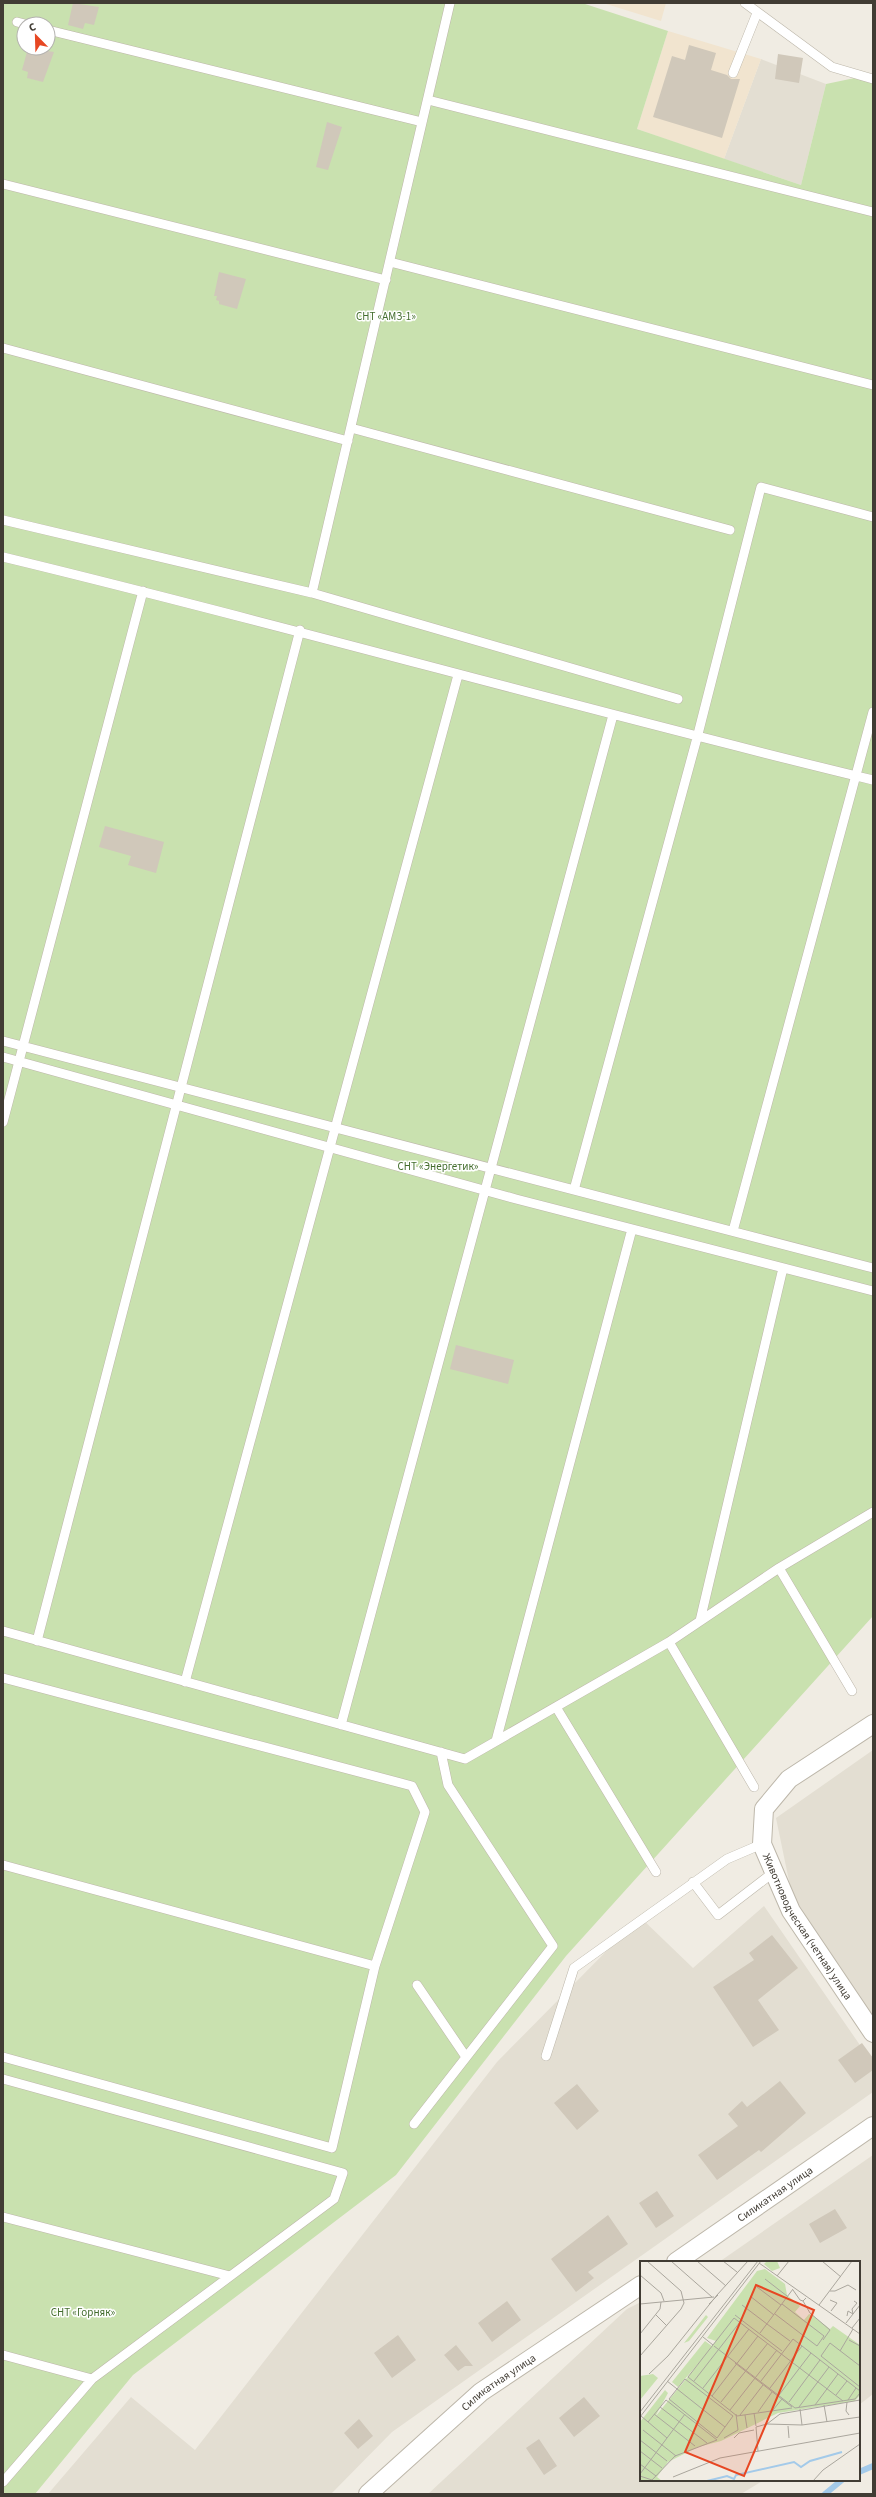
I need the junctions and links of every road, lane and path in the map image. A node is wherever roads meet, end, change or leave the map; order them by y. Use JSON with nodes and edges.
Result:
{"nodes":[{"id":1,"x":450,"y":3,"type":"edge"},
{"id":2,"x":746,"y":3,"type":"edge"},
{"id":3,"x":757,"y":13,"type":"junction"},
{"id":4,"x":56,"y":32,"type":"edge"},
{"id":5,"x":733,"y":73,"type":"dead end"},
{"id":6,"x":873,"y":79,"type":"edge"},
{"id":7,"x":428,"y":100,"type":"junction"},
{"id":8,"x":422,"y":122,"type":"junction"},
{"id":9,"x":3,"y":184,"type":"edge"},
{"id":10,"x":873,"y":212,"type":"edge"},
{"id":11,"x":390,"y":262,"type":"junction"},
{"id":12,"x":386,"y":280,"type":"junction"},
{"id":13,"x":3,"y":348,"type":"edge"},
{"id":14,"x":873,"y":385,"type":"edge"},
{"id":15,"x":351,"y":428,"type":"junction"},
{"id":16,"x":348,"y":441,"type":"junction"},
{"id":17,"x":873,"y":516,"type":"edge"},
{"id":18,"x":3,"y":520,"type":"edge"},
{"id":19,"x":730,"y":530,"type":"dead end"},
{"id":20,"x":3,"y":557,"type":"edge"},
{"id":21,"x":143,"y":591,"type":"junction"},
{"id":22,"x":312,"y":593,"type":"junction"},
{"id":23,"x":300,"y":630,"type":"junction"},
{"id":24,"x":458,"y":675,"type":"junction"},
{"id":25,"x":678,"y":699,"type":"dead end"},
{"id":26,"x":873,"y":712,"type":"edge"},
{"id":27,"x":613,"y":715,"type":"junction"},
{"id":28,"x":697,"y":738,"type":"junction"},
{"id":29,"x":857,"y":776,"type":"junction"},
{"id":30,"x":873,"y":780,"type":"edge"},
{"id":31,"x":3,"y":1040,"type":"edge"},
{"id":32,"x":23,"y":1046,"type":"junction"},
{"id":33,"x":3,"y":1057,"type":"edge"},
{"id":34,"x":19,"y":1062,"type":"junction"},
{"id":35,"x":181,"y":1087,"type":"junction"},
{"id":36,"x":176,"y":1106,"type":"junction"},
{"id":37,"x":3,"y":1122,"type":"edge"},
{"id":38,"x":336,"y":1128,"type":"junction"},
{"id":39,"x":331,"y":1148,"type":"junction"},
{"id":40,"x":491,"y":1168,"type":"junction"},
{"id":41,"x":574,"y":1190,"type":"junction"},
{"id":42,"x":485,"y":1191,"type":"junction"},
{"id":43,"x":632,"y":1229,"type":"junction"},
{"id":44,"x":733,"y":1231,"type":"junction"},
{"id":45,"x":783,"y":1268,"type":"junction"},
{"id":46,"x":873,"y":1268,"type":"edge"},
{"id":47,"x":873,"y":1291,"type":"edge"},
{"id":48,"x":873,"y":1512,"type":"edge"},
{"id":49,"x":779,"y":1568,"type":"junction"},
{"id":50,"x":700,"y":1621,"type":"junction"},
{"id":51,"x":3,"y":1631,"type":"edge"},
{"id":52,"x":36,"y":1641,"type":"junction"},
{"id":53,"x":669,"y":1642,"type":"junction"},
{"id":54,"x":3,"y":1678,"type":"edge"},
{"id":55,"x":185,"y":1682,"type":"junction"},
{"id":56,"x":852,"y":1691,"type":"dead end"},
{"id":57,"x":556,"y":1707,"type":"junction"},
{"id":58,"x":873,"y":1724,"type":"edge"},
{"id":59,"x":341,"y":1725,"type":"junction"},
{"id":60,"x":496,"y":1742,"type":"junction"},
{"id":61,"x":441,"y":1752,"type":"junction"},
{"id":62,"x":754,"y":1787,"type":"dead end"},
{"id":63,"x":762,"y":1844,"type":"junction"},
{"id":64,"x":3,"y":1865,"type":"edge"},
{"id":65,"x":656,"y":1872,"type":"dead end"},
{"id":66,"x":774,"y":1872,"type":"junction"},
{"id":67,"x":693,"y":1882,"type":"junction"},
{"id":68,"x":375,"y":1966,"type":"junction"},
{"id":69,"x":417,"y":1985,"type":"dead end"},
{"id":70,"x":873,"y":2033,"type":"edge"},
{"id":71,"x":546,"y":2056,"type":"dead end"},
{"id":72,"x":3,"y":2057,"type":"edge"},
{"id":73,"x":466,"y":2057,"type":"junction"},
{"id":74,"x":3,"y":2078,"type":"edge"},
{"id":75,"x":414,"y":2124,"type":"dead end"},
{"id":76,"x":873,"y":2126,"type":"edge"},
{"id":77,"x":3,"y":2217,"type":"edge"},
{"id":78,"x":677,"y":2261,"type":"edge"},
{"id":79,"x":230,"y":2276,"type":"junction"},
{"id":80,"x":640,"y":2286,"type":"edge"},
{"id":81,"x":3,"y":2355,"type":"edge"},
{"id":82,"x":92,"y":2379,"type":"junction"},
{"id":83,"x":3,"y":2482,"type":"edge"},
{"id":84,"x":368,"y":2494,"type":"edge"}],
"edges":[{"from":1,"to":7,"type":"lane"},
{"from":2,"to":3,"type":"lane"},
{"from":3,"to":5,"type":"lane"},
{"from":3,"to":6,"type":"lane"},
{"from":4,"to":8,"type":"lane"},
{"from":7,"to":8,"type":"lane"},
{"from":7,"to":10,"type":"lane"},
{"from":8,"to":11,"type":"lane"},
{"from":9,"to":12,"type":"lane"},
{"from":11,"to":12,"type":"lane"},
{"from":11,"to":14,"type":"lane"},
{"from":12,"to":15,"type":"lane"},
{"from":13,"to":16,"type":"lane"},
{"from":15,"to":16,"type":"lane"},
{"from":15,"to":19,"type":"lane"},
{"from":16,"to":22,"type":"lane"},
{"from":17,"to":28,"type":"lane"},
{"from":18,"to":22,"type":"lane"},
{"from":20,"to":21,"type":"lane"},
{"from":21,"to":23,"type":"lane"},
{"from":21,"to":32,"type":"lane"},
{"from":22,"to":25,"type":"lane"},
{"from":23,"to":24,"type":"lane"},
{"from":23,"to":35,"type":"lane"},
{"from":24,"to":27,"type":"lane"},
{"from":24,"to":38,"type":"lane"},
{"from":26,"to":29,"type":"lane"},
{"from":27,"to":28,"type":"lane"},
{"from":27,"to":40,"type":"lane"},
{"from":28,"to":29,"type":"lane"},
{"from":28,"to":41,"type":"lane"},
{"from":29,"to":30,"type":"lane"},
{"from":29,"to":44,"type":"lane"},
{"from":31,"to":32,"type":"lane"},
{"from":32,"to":34,"type":"lane"},
{"from":32,"to":35,"type":"lane"},
{"from":33,"to":34,"type":"lane"},
{"from":34,"to":36,"type":"lane"},
{"from":34,"to":37,"type":"lane"},
{"from":35,"to":36,"type":"lane"},
{"from":35,"to":38,"type":"lane"},
{"from":36,"to":39,"type":"lane"},
{"from":36,"to":52,"type":"lane"},
{"from":38,"to":39,"type":"lane"},
{"from":38,"to":40,"type":"lane"},
{"from":39,"to":42,"type":"lane"},
{"from":39,"to":55,"type":"lane"},
{"from":40,"to":41,"type":"lane"},
{"from":40,"to":42,"type":"lane"},
{"from":41,"to":44,"type":"lane"},
{"from":42,"to":43,"type":"lane"},
{"from":42,"to":59,"type":"lane"},
{"from":43,"to":45,"type":"lane"},
{"from":43,"to":60,"type":"lane"},
{"from":44,"to":46,"type":"lane"},
{"from":45,"to":47,"type":"lane"},
{"from":45,"to":50,"type":"lane"},
{"from":48,"to":49,"type":"lane"},
{"from":49,"to":50,"type":"lane"},
{"from":49,"to":56,"type":"lane"},
{"from":50,"to":53,"type":"lane"},
{"from":51,"to":52,"type":"lane"},
{"from":52,"to":55,"type":"lane"},
{"from":53,"to":57,"type":"lane"},
{"from":53,"to":62,"type":"lane"},
{"from":54,"to":68,"type":"lane"},
{"from":55,"to":59,"type":"lane"},
{"from":57,"to":60,"type":"lane"},
{"from":57,"to":65,"type":"lane"},
{"from":58,"to":63,"type":"street","name":"Животноводческая (четная) улица"},
{"from":59,"to":61,"type":"lane"},
{"from":60,"to":61,"type":"lane"},
{"from":61,"to":73,"type":"lane"},
{"from":63,"to":66,"type":"street","name":"Животноводческая (четная) улица"},
{"from":63,"to":67,"type":"lane"},
{"from":64,"to":68,"type":"lane"},
{"from":66,"to":67,"type":"lane"},
{"from":66,"to":70,"type":"street","name":"Животноводческая (четная) улица"},
{"from":67,"to":71,"type":"lane"},
{"from":68,"to":72,"type":"lane"},
{"from":69,"to":73,"type":"lane"},
{"from":73,"to":75,"type":"lane"},
{"from":74,"to":79,"type":"lane"},
{"from":76,"to":78,"type":"street","name":"Силикатная улица"},
{"from":77,"to":79,"type":"lane"},
{"from":79,"to":82,"type":"lane"},
{"from":80,"to":84,"type":"street","name":"Силикатная улица"},
{"from":81,"to":82,"type":"lane"},
{"from":82,"to":83,"type":"lane"}]}
